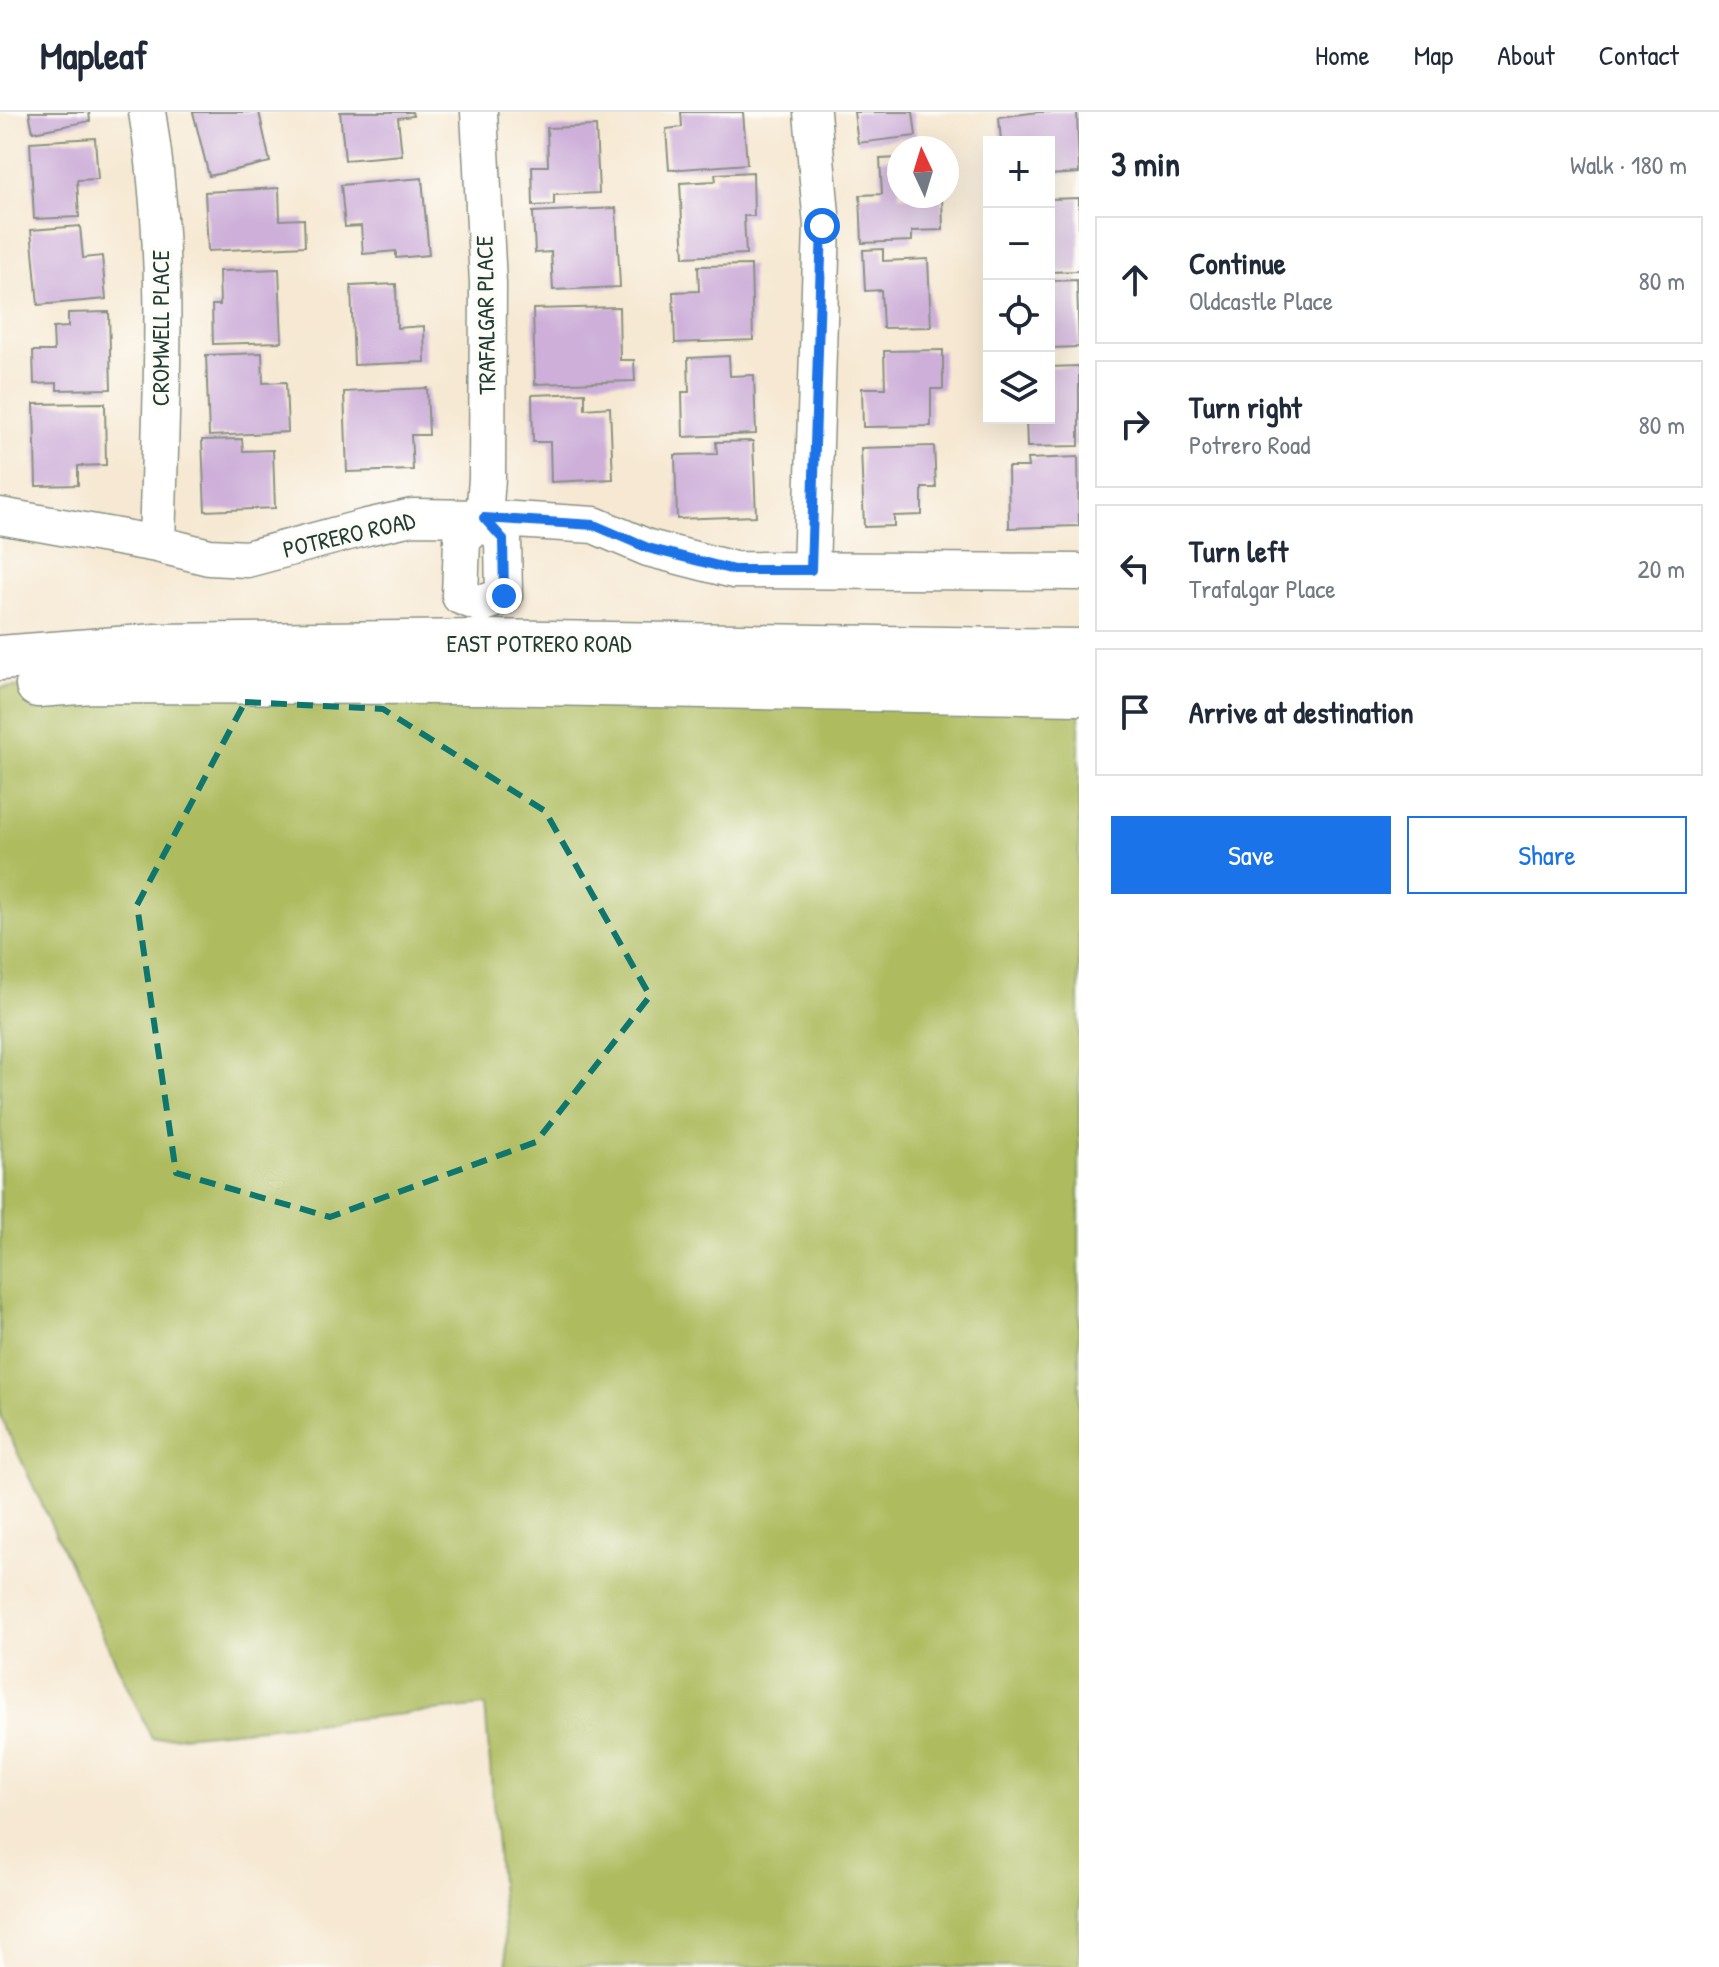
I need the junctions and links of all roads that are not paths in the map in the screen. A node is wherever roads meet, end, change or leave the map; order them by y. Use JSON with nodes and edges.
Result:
{"nodes":[{"id":1,"x":147,"y":112,"type":"edge"},
{"id":2,"x":479,"y":112,"type":"edge"},
{"id":3,"x":812,"y":112,"type":"edge"},
{"id":4,"x":0,"y":516,"type":"edge"},
{"id":5,"x":484,"y":518,"type":"junction"},
{"id":6,"x":157,"y":544,"type":"junction"},
{"id":7,"x":811,"y":570,"type":"junction"},
{"id":8,"x":1079,"y":572,"type":"edge"},
{"id":9,"x":481,"y":643,"type":"junction"},
{"id":10,"x":1079,"y":651,"type":"edge"},
{"id":11,"x":0,"y":658,"type":"edge"},
{"id":12,"x":0,"y":688,"type":"edge"},
{"id":13,"x":1079,"y":693,"type":"edge"}],
"edges":[{"from":1,"to":6,"type":"street","name":"CROMWELL PLACE"},
{"from":2,"to":5,"type":"street","name":"TRAFALGAR PLACE"},
{"from":3,"to":7,"type":"street"},
{"from":4,"to":6,"type":"street","name":"POTRERO ROAD"},
{"from":5,"to":6,"type":"street","name":"POTRERO ROAD"},
{"from":5,"to":7,"type":"street","name":"POTRERO ROAD"},
{"from":5,"to":9,"type":"street"},
{"from":7,"to":8,"type":"street","name":"POTRERO ROAD"},
{"from":9,"to":10,"type":"street","name":"EAST POTRERO ROAD"},
{"from":9,"to":11,"type":"street","name":"EAST POTRERO ROAD"},
{"from":9,"to":12,"type":"street","name":"EAST POTRERO ROAD"},
{"from":9,"to":13,"type":"street","name":"EAST POTRERO ROAD"}]}
